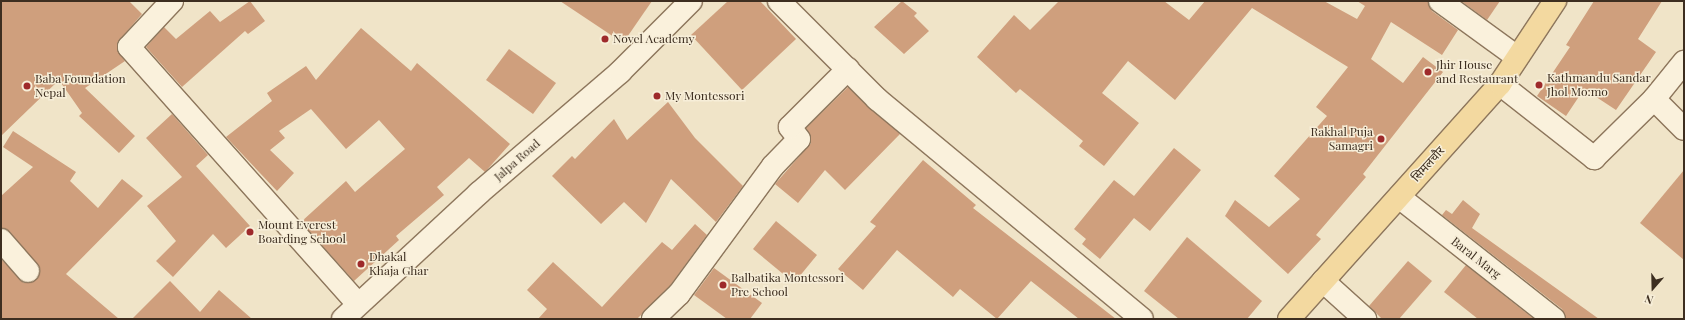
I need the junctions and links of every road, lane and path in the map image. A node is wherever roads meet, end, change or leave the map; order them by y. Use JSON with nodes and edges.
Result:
{"nodes":[{"id":1,"x":172,"y":1,"type":"edge"},
{"id":2,"x":691,"y":1,"type":"edge"},
{"id":3,"x":779,"y":1,"type":"edge"},
{"id":4,"x":1440,"y":1,"type":"edge"},
{"id":5,"x":1555,"y":1,"type":"edge"},
{"id":6,"x":1517,"y":57,"type":"junction"},
{"id":7,"x":1684,"y":62,"type":"edge"},
{"id":8,"x":848,"y":69,"type":"junction"},
{"id":9,"x":1500,"y":84,"type":"junction"},
{"id":10,"x":1654,"y":100,"type":"junction"},
{"id":11,"x":1684,"y":129,"type":"edge"},
{"id":12,"x":1399,"y":197,"type":"junction"},
{"id":13,"x":1,"y":240,"type":"edge"},
{"id":14,"x":28,"y":271,"type":"dead end"},
{"id":15,"x":1323,"y":281,"type":"junction"},
{"id":16,"x":351,"y":312,"type":"edge"},
{"id":17,"x":653,"y":319,"type":"edge"},
{"id":18,"x":1142,"y":319,"type":"edge"},
{"id":19,"x":1289,"y":319,"type":"edge"},
{"id":20,"x":1365,"y":319,"type":"edge"},
{"id":21,"x":1554,"y":319,"type":"edge"}],
"edges":[{"from":1,"to":16,"type":"street"},
{"from":2,"to":16,"type":"street","name":"Jalpa Road"},
{"from":3,"to":8,"type":"street"},
{"from":4,"to":6,"type":"street"},
{"from":5,"to":6,"type":"main road","name":"सिमलचौर"},
{"from":6,"to":9,"type":"main road","name":"सिमलचौर"},
{"from":7,"to":10,"type":"street"},
{"from":8,"to":17,"type":"street"},
{"from":8,"to":18,"type":"street"},
{"from":9,"to":10,"type":"street"},
{"from":9,"to":12,"type":"main road","name":"सिमलचौर"},
{"from":10,"to":11,"type":"street"},
{"from":12,"to":15,"type":"main road","name":"सिमलचौर"},
{"from":12,"to":21,"type":"street","name":"Baral Marg"},
{"from":13,"to":14,"type":"street"},
{"from":15,"to":19,"type":"main road","name":"सिमलचौर"},
{"from":15,"to":20,"type":"street"}]}
